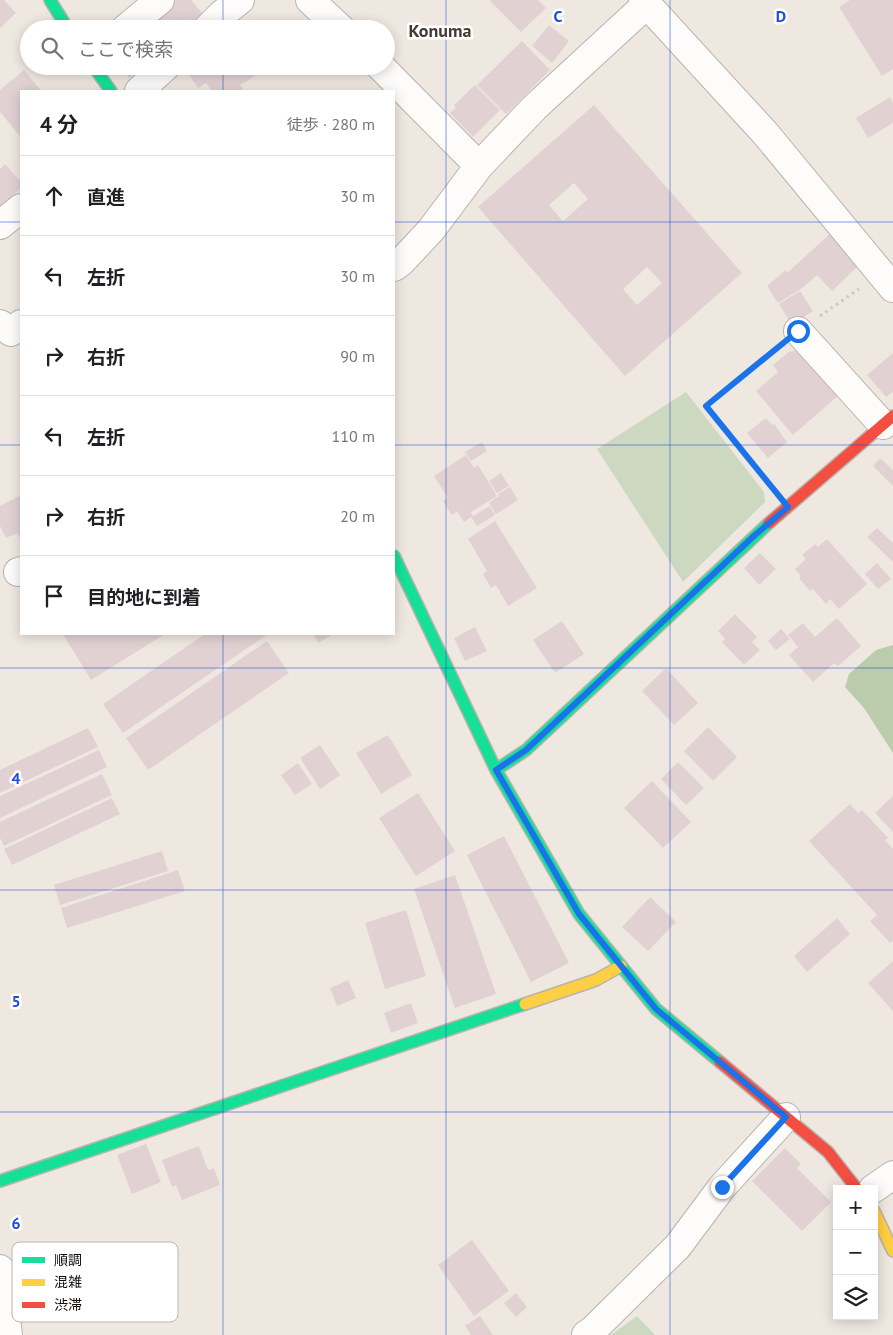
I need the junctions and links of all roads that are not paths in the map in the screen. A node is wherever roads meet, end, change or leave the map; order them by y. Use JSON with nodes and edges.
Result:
{"nodes":[{"id":1,"x":50,"y":0,"type":"edge"},
{"id":2,"x":160,"y":0,"type":"edge"},
{"id":3,"x":240,"y":0,"type":"edge"},
{"id":4,"x":310,"y":0,"type":"edge"},
{"id":5,"x":645,"y":2,"type":"edge"},
{"id":6,"x":62,"y":20,"type":"edge"},
{"id":7,"x":136,"y":20,"type":"edge"},
{"id":8,"x":216,"y":20,"type":"edge"},
{"id":9,"x":331,"y":20,"type":"edge"},
{"id":10,"x":99,"y":75,"type":"edge"},
{"id":11,"x":156,"y":75,"type":"edge"},
{"id":12,"x":389,"y":75,"type":"edge"},
{"id":13,"x":110,"y":90,"type":"edge"},
{"id":14,"x":139,"y":90,"type":"edge"},
{"id":15,"x":479,"y":166,"type":"junction"},
{"id":16,"x":20,"y":209,"type":"edge"},
{"id":17,"x":0,"y":225,"type":"edge"},
{"id":18,"x":395,"y":266,"type":"edge"},
{"id":19,"x":889,"y":276,"type":"edge"},
{"id":20,"x":0,"y":324,"type":"edge"},
{"id":21,"x":20,"y":325,"type":"edge"},
{"id":22,"x":798,"y":331,"type":"road end"},
{"id":23,"x":888,"y":421,"type":"edge"},
{"id":24,"x":395,"y":558,"type":"edge"},
{"id":25,"x":496,"y":770,"type":"junction"},
{"id":26,"x":621,"y":966,"type":"junction"},
{"id":27,"x":786,"y":1117,"type":"junction"},
{"id":28,"x":893,"y":1175,"type":"edge"},
{"id":29,"x":0,"y":1182,"type":"edge"},
{"id":30,"x":854,"y":1185,"type":"edge"},
{"id":31,"x":878,"y":1186,"type":"edge"},
{"id":32,"x":878,"y":1220,"type":"edge"},
{"id":33,"x":893,"y":1251,"type":"edge"},
{"id":34,"x":0,"y":1270,"type":"edge"},
{"id":35,"x":8,"y":1335,"type":"edge"},
{"id":36,"x":586,"y":1335,"type":"edge"}],
"edges":[{"from":1,"to":6,"type":"street"},
{"from":2,"to":7,"type":"street"},
{"from":3,"to":8,"type":"street"},
{"from":4,"to":9,"type":"street"},
{"from":5,"to":15,"type":"street"},
{"from":5,"to":19,"type":"street"},
{"from":10,"to":13,"type":"street"},
{"from":11,"to":14,"type":"street"},
{"from":12,"to":15,"type":"street"},
{"from":15,"to":18,"type":"street"},
{"from":16,"to":17,"type":"street"},
{"from":20,"to":21,"type":"street"},
{"from":22,"to":23,"type":"street"},
{"from":23,"to":25,"type":"street"},
{"from":24,"to":25,"type":"street"},
{"from":25,"to":26,"type":"street"},
{"from":26,"to":27,"type":"street"},
{"from":26,"to":29,"type":"street"},
{"from":27,"to":30,"type":"street"},
{"from":27,"to":36,"type":"street"},
{"from":28,"to":31,"type":"street"},
{"from":32,"to":33,"type":"street"},
{"from":34,"to":35,"type":"street"}]}
